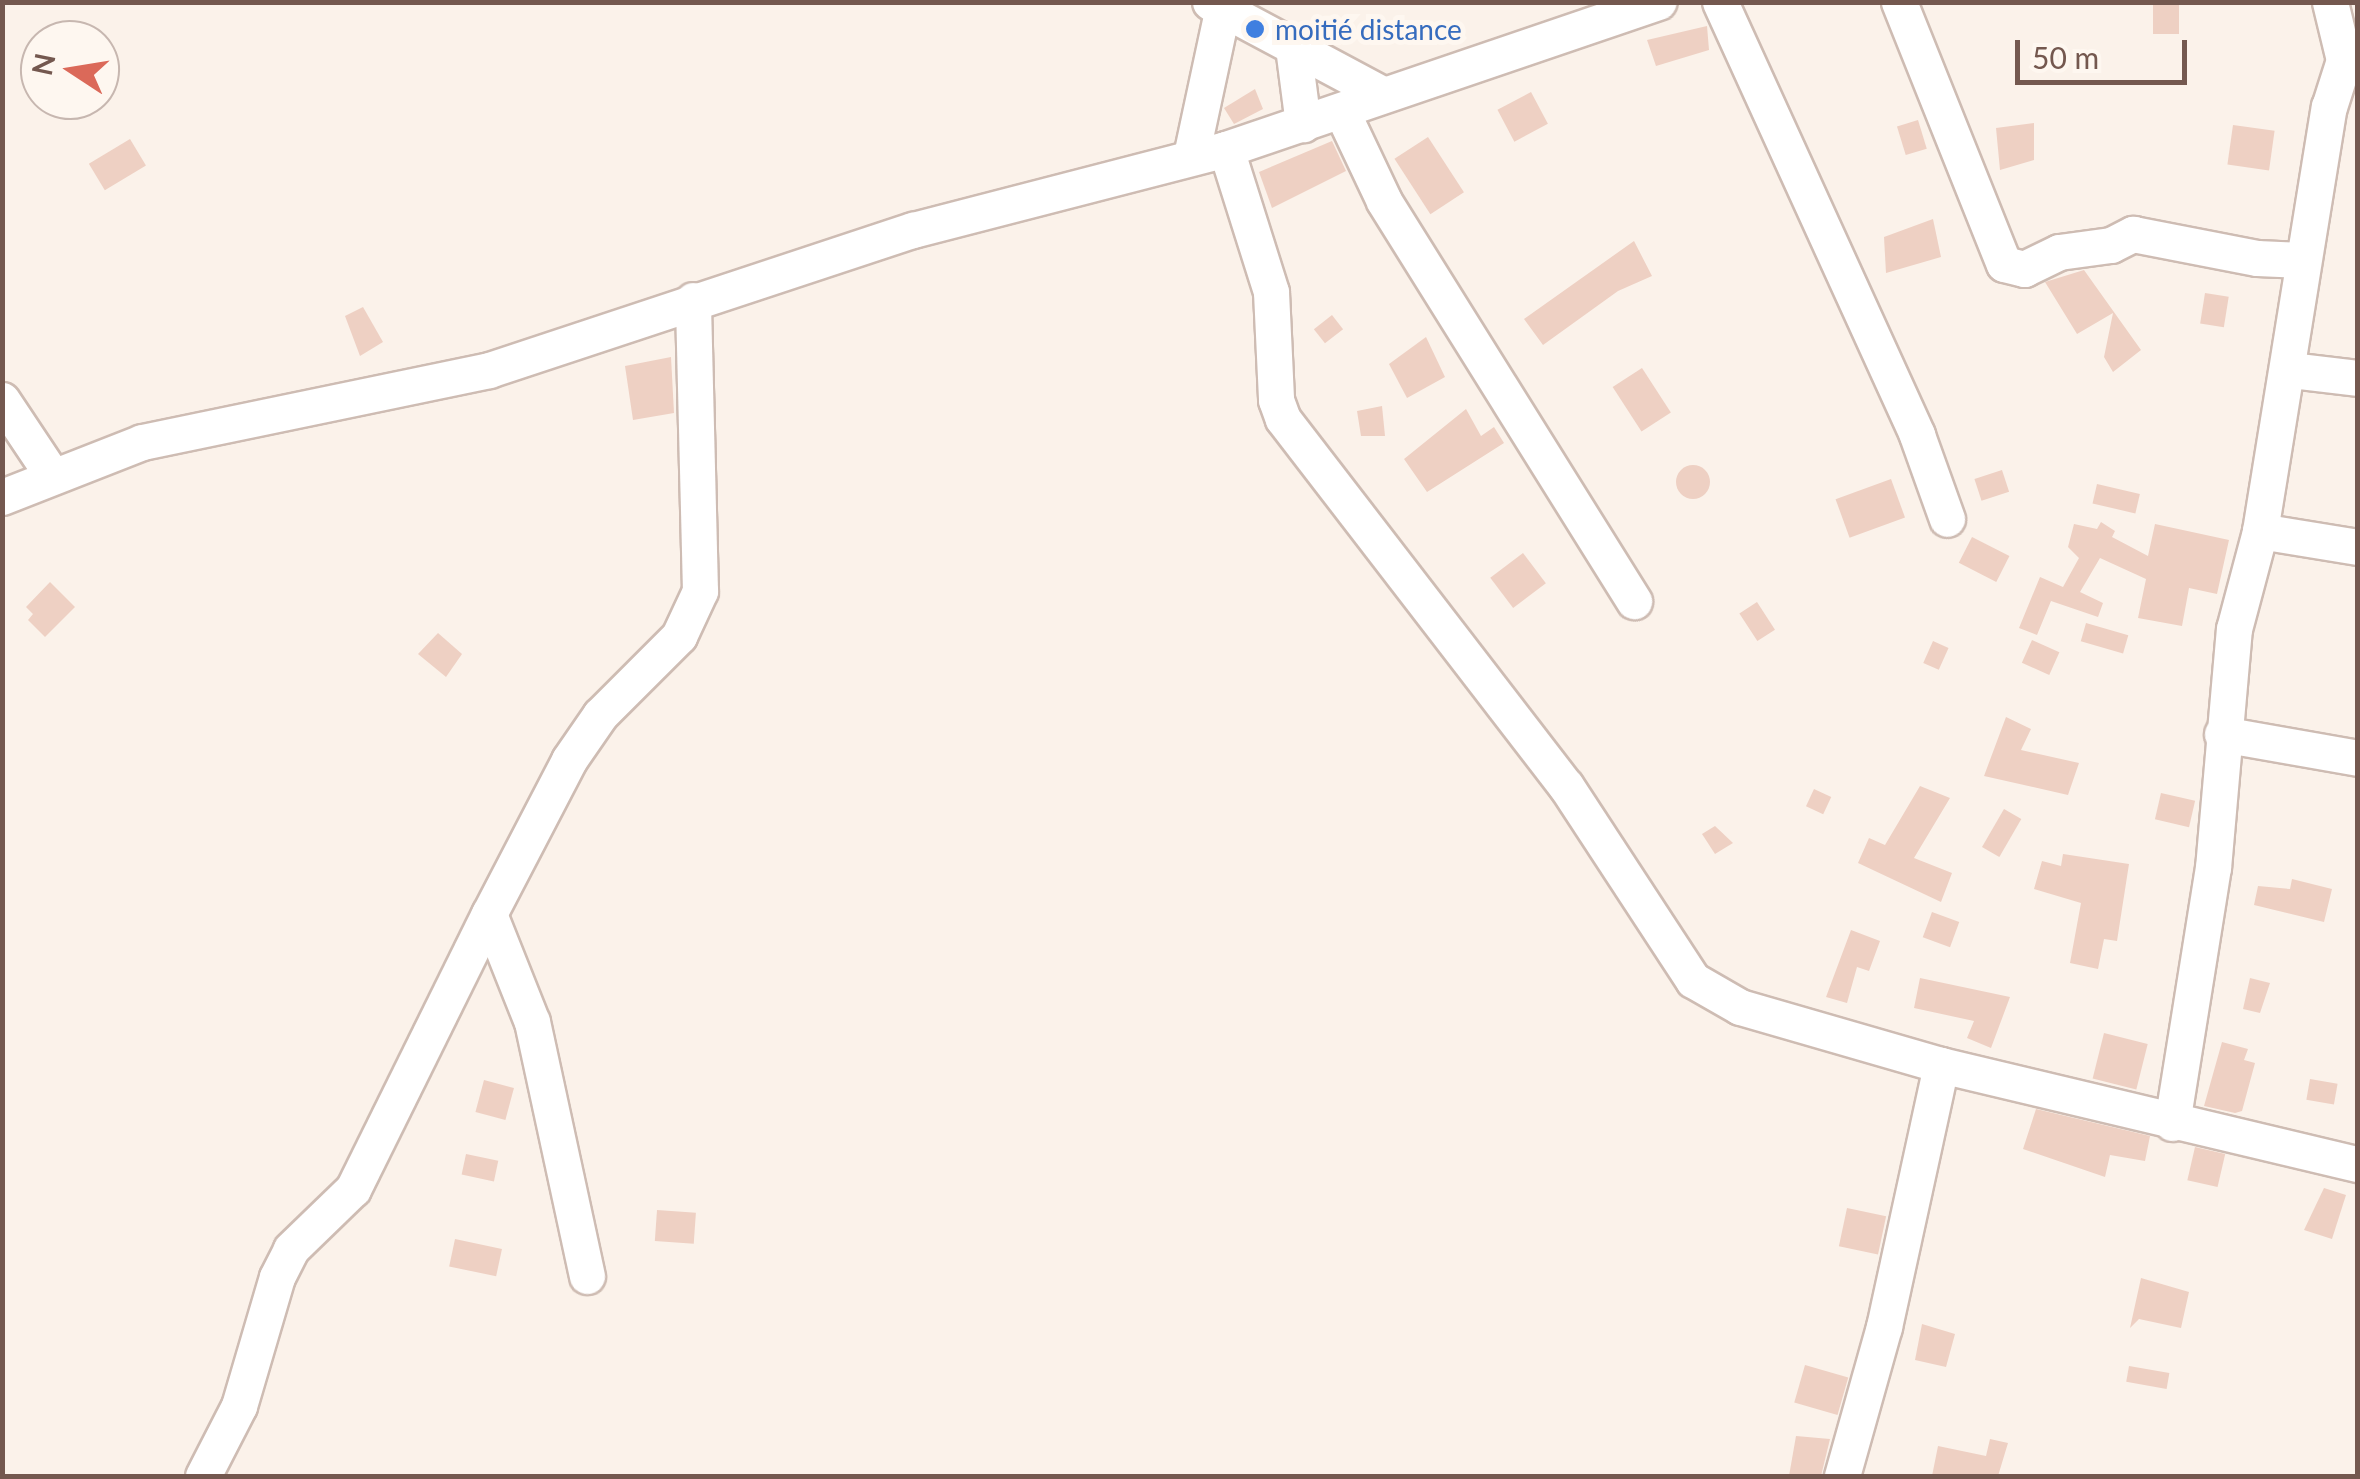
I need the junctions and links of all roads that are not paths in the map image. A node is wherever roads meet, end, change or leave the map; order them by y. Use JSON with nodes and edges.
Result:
{"nodes":[{"id":1,"x":1659,"y":2,"type":"edge"},
{"id":2,"x":1720,"y":2,"type":"edge"},
{"id":3,"x":1899,"y":2,"type":"edge"},
{"id":4,"x":2330,"y":2,"type":"edge"},
{"id":5,"x":1219,"y":4,"type":"edge"},
{"id":6,"x":1293,"y":47,"type":"junction"},
{"id":7,"x":2351,"y":51,"type":"edge"},
{"id":8,"x":1382,"y":94,"type":"junction"},
{"id":9,"x":1342,"y":112,"type":"junction"},
{"id":10,"x":1303,"y":124,"type":"junction"},
{"id":11,"x":1226,"y":149,"type":"junction"},
{"id":12,"x":1191,"y":156,"type":"junction"},
{"id":13,"x":2302,"y":260,"type":"junction"},
{"id":14,"x":693,"y":300,"type":"junction"},
{"id":15,"x":2290,"y":370,"type":"junction"},
{"id":16,"x":2358,"y":378,"type":"edge"},
{"id":17,"x":2,"y":400,"type":"edge"},
{"id":18,"x":52,"y":475,"type":"junction"},
{"id":19,"x":2,"y":497,"type":"edge"},
{"id":20,"x":1947,"y":519,"type":"dead end"},
{"id":21,"x":2260,"y":531,"type":"junction"},
{"id":22,"x":2358,"y":547,"type":"edge"},
{"id":23,"x":1634,"y":601,"type":"dead end"},
{"id":24,"x":2222,"y":734,"type":"junction"},
{"id":25,"x":2358,"y":758,"type":"edge"},
{"id":26,"x":489,"y":914,"type":"junction"},
{"id":27,"x":1940,"y":1065,"type":"junction"},
{"id":28,"x":2172,"y":1123,"type":"junction"},
{"id":29,"x":2358,"y":1164,"type":"edge"},
{"id":30,"x":587,"y":1276,"type":"dead end"},
{"id":31,"x":204,"y":1476,"type":"edge"},
{"id":32,"x":1842,"y":1476,"type":"edge"}],
"edges":[{"from":1,"to":8,"type":"street"},
{"from":2,"to":20,"type":"street"},
{"from":3,"to":13,"type":"street"},
{"from":4,"to":7,"type":"street"},
{"from":5,"to":6,"type":"street"},
{"from":5,"to":12,"type":"street"},
{"from":6,"to":8,"type":"street"},
{"from":6,"to":10,"type":"street"},
{"from":7,"to":13,"type":"street"},
{"from":8,"to":9,"type":"street"},
{"from":9,"to":10,"type":"street"},
{"from":9,"to":23,"type":"street"},
{"from":10,"to":11,"type":"street"},
{"from":11,"to":12,"type":"street"},
{"from":11,"to":27,"type":"street"},
{"from":12,"to":14,"type":"street"},
{"from":13,"to":15,"type":"street"},
{"from":14,"to":18,"type":"street"},
{"from":14,"to":26,"type":"street"},
{"from":15,"to":16,"type":"street"},
{"from":15,"to":21,"type":"street"},
{"from":17,"to":18,"type":"street"},
{"from":18,"to":19,"type":"street"},
{"from":21,"to":22,"type":"street"},
{"from":21,"to":24,"type":"street"},
{"from":24,"to":25,"type":"street"},
{"from":24,"to":28,"type":"street"},
{"from":26,"to":30,"type":"street"},
{"from":26,"to":31,"type":"street"},
{"from":27,"to":28,"type":"street"},
{"from":27,"to":32,"type":"street"},
{"from":28,"to":29,"type":"street"}]}
